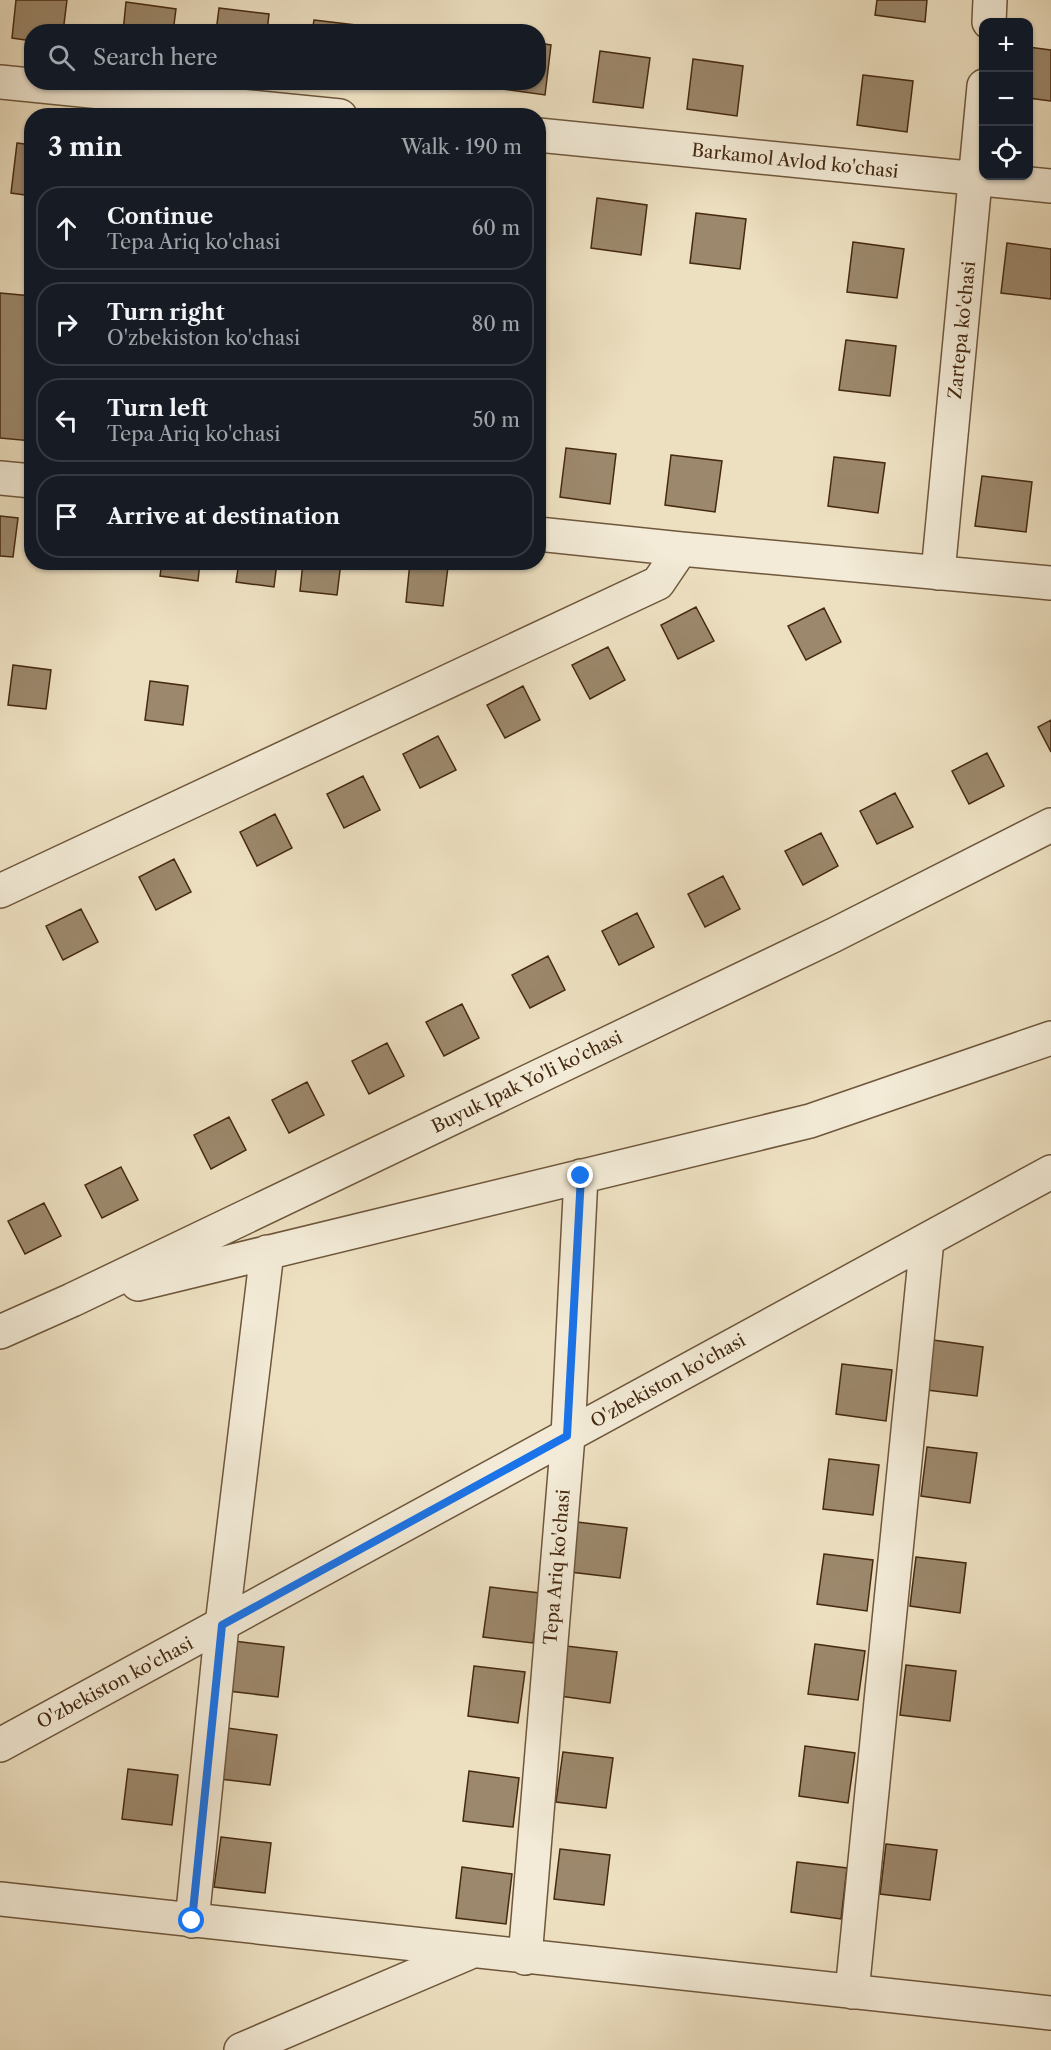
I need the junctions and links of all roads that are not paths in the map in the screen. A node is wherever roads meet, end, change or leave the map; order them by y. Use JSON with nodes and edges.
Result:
{"nodes":[{"id":1,"x":990,"y":0,"type":"edge"},
{"id":2,"x":988,"y":18,"type":"edge"},
{"id":3,"x":0,"y":82,"type":"edge"},
{"id":4,"x":24,"y":84,"type":"edge"},
{"id":5,"x":80,"y":90,"type":"edge"},
{"id":6,"x":260,"y":108,"type":"edge"},
{"id":7,"x":981,"y":126,"type":"edge"},
{"id":8,"x":546,"y":136,"type":"edge"},
{"id":9,"x":976,"y":179,"type":"junction"},
{"id":10,"x":1051,"y":186,"type":"edge"},
{"id":11,"x":0,"y":478,"type":"edge"},
{"id":12,"x":24,"y":480,"type":"edge"},
{"id":13,"x":546,"y":535,"type":"edge"},
{"id":14,"x":681,"y":549,"type":"junction"},
{"id":15,"x":938,"y":573,"type":"junction"},
{"id":16,"x":1051,"y":583,"type":"edge"},
{"id":17,"x":1051,"y":825,"type":"edge"},
{"id":18,"x":0,"y":891,"type":"edge"},
{"id":19,"x":1051,"y":1038,"type":"edge"},
{"id":20,"x":1051,"y":1172,"type":"edge"},
{"id":21,"x":581,"y":1176,"type":"junction"},
{"id":22,"x":927,"y":1240,"type":"junction"},
{"id":23,"x":267,"y":1252,"type":"junction"},
{"id":24,"x":72,"y":1300,"type":"junction"},
{"id":25,"x":0,"y":1332,"type":"edge"},
{"id":26,"x":567,"y":1436,"type":"junction"},
{"id":27,"x":222,"y":1625,"type":"junction"},
{"id":28,"x":4,"y":1740,"type":"edge"},
{"id":29,"x":0,"y":1899,"type":"edge"},
{"id":30,"x":192,"y":1921,"type":"junction"},
{"id":31,"x":472,"y":1952,"type":"junction"},
{"id":32,"x":525,"y":1958,"type":"junction"},
{"id":33,"x":852,"y":1992,"type":"junction"},
{"id":34,"x":1051,"y":2013,"type":"edge"},
{"id":35,"x":241,"y":2050,"type":"edge"}],
"edges":[{"from":1,"to":2,"type":"street"},
{"from":3,"to":4,"type":"street"},
{"from":5,"to":6,"type":"street"},
{"from":7,"to":9,"type":"street","name":"Zartepa ko'chasi"},
{"from":8,"to":9,"type":"street","name":"Barkamol Avlod ko'chasi"},
{"from":9,"to":10,"type":"street","name":"Barkamol Avlod ko'chasi"},
{"from":9,"to":15,"type":"street","name":"Zartepa ko'chasi"},
{"from":11,"to":12,"type":"street"},
{"from":13,"to":14,"type":"street"},
{"from":14,"to":15,"type":"street"},
{"from":14,"to":18,"type":"street"},
{"from":15,"to":16,"type":"street"},
{"from":17,"to":24,"type":"street","name":"Buyuk Ipak Yo'li ko'chasi"},
{"from":19,"to":21,"type":"street"},
{"from":20,"to":22,"type":"street","name":"O'zbekiston ko'chasi"},
{"from":21,"to":23,"type":"street"},
{"from":21,"to":26,"type":"street","name":"Tepa Ariq ko'chasi"},
{"from":22,"to":26,"type":"street","name":"O'zbekiston ko'chasi"},
{"from":22,"to":33,"type":"street"},
{"from":23,"to":24,"type":"street"},
{"from":23,"to":27,"type":"street"},
{"from":24,"to":25,"type":"street","name":"Buyuk Ipak Yo'li ko'chasi"},
{"from":26,"to":27,"type":"street","name":"O'zbekiston ko'chasi"},
{"from":26,"to":32,"type":"street","name":"Tepa Ariq ko'chasi"},
{"from":27,"to":28,"type":"street","name":"O'zbekiston ko'chasi"},
{"from":27,"to":30,"type":"street"},
{"from":29,"to":30,"type":"street"},
{"from":30,"to":31,"type":"street"},
{"from":31,"to":32,"type":"street"},
{"from":31,"to":35,"type":"street"},
{"from":32,"to":33,"type":"street"},
{"from":33,"to":34,"type":"street"}]}
